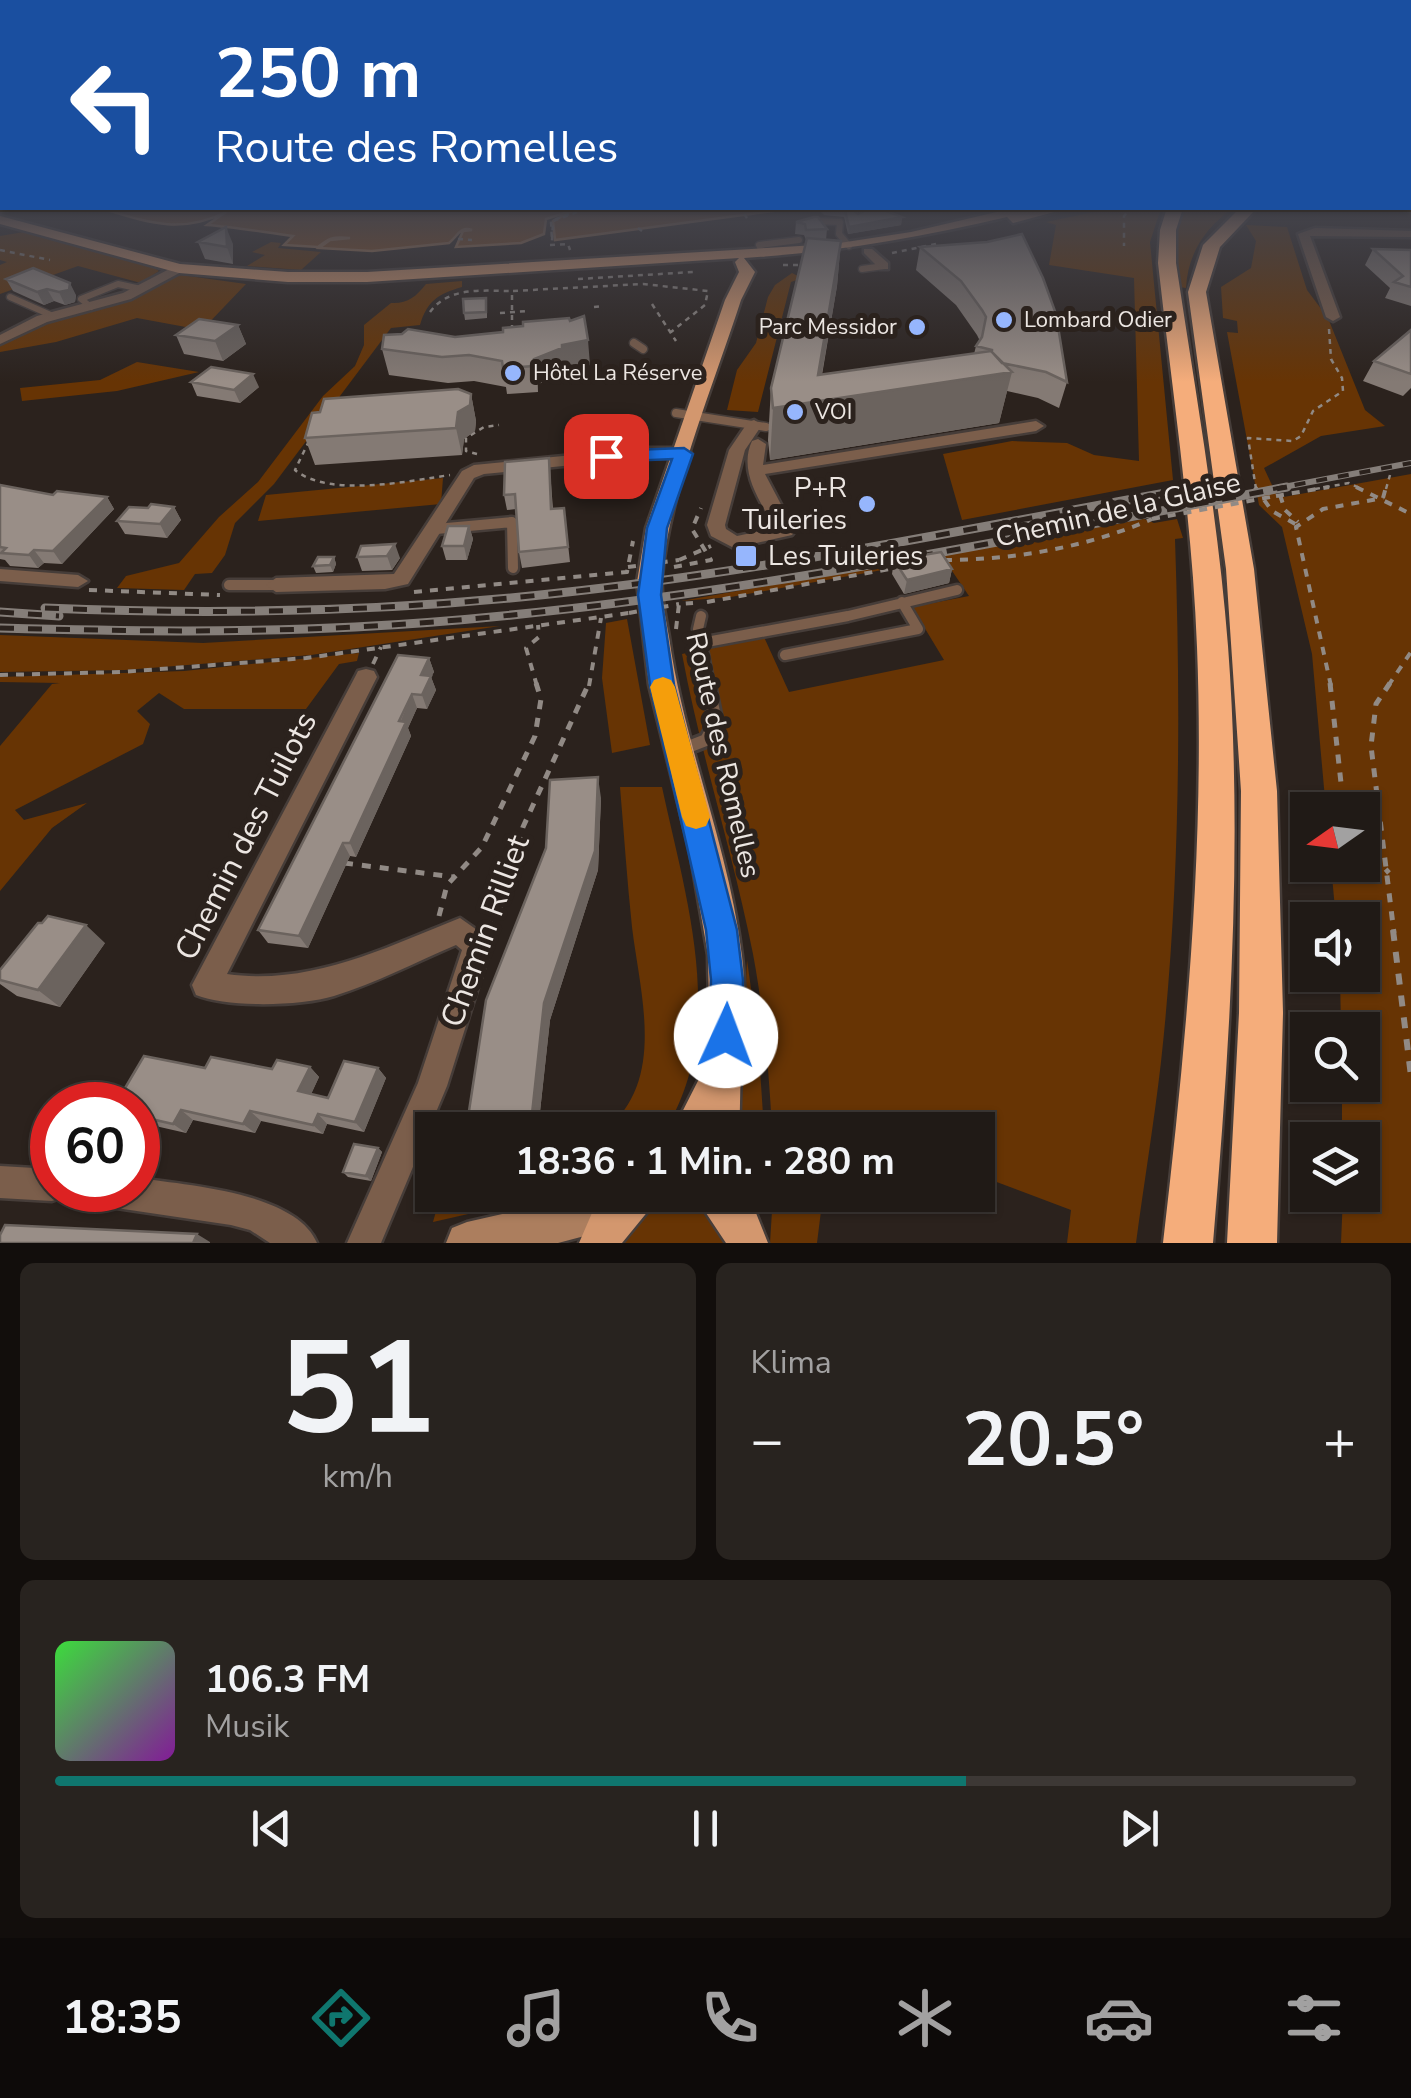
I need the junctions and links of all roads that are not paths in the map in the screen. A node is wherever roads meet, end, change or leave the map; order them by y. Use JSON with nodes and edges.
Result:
{"nodes":[{"id":1,"x":172,"y":266,"type":"edge"},
{"id":2,"x":192,"y":266,"type":"edge"},
{"id":3,"x":214,"y":266,"type":"edge"},
{"id":4,"x":745,"y":266,"type":"edge"},
{"id":5,"x":773,"y":266,"type":"edge"},
{"id":6,"x":782,"y":266,"type":"edge"},
{"id":7,"x":884,"y":266,"type":"edge"},
{"id":8,"x":1168,"y":266,"type":"edge"},
{"id":9,"x":1204,"y":266,"type":"edge"},
{"id":10,"x":1315,"y":266,"type":"edge"},
{"id":11,"x":179,"y":268,"type":"junction"},
{"id":12,"x":862,"y":269,"type":"dead end"},
{"id":13,"x":237,"y":273,"type":"junction"},
{"id":14,"x":731,"y":275,"type":"junction"},
{"id":15,"x":288,"y":277,"type":"junction"},
{"id":16,"x":10,"y":296,"type":"dead end"},
{"id":17,"x":40,"y":298,"type":"edge"},
{"id":18,"x":27,"y":303,"type":"junction"},
{"id":19,"x":53,"y":316,"type":"junction"},
{"id":20,"x":1333,"y":316,"type":"road end"},
{"id":21,"x":0,"y":340,"type":"edge"},
{"id":22,"x":634,"y":343,"type":"dead end"},
{"id":23,"x":644,"y":349,"type":"dead end"},
{"id":24,"x":686,"y":415,"type":"junction"},
{"id":25,"x":1036,"y":426,"type":"dead end"},
{"id":26,"x":759,"y":432,"type":"junction"},
{"id":27,"x":684,"y":454,"type":"junction"},
{"id":28,"x":756,"y":471,"type":"junction"},
{"id":29,"x":436,"y":529,"type":"junction"},
{"id":30,"x":513,"y":568,"type":"dead end"},
{"id":31,"x":0,"y":575,"type":"edge"},
{"id":32,"x":78,"y":581,"type":"dead end"},
{"id":33,"x":229,"y":585,"type":"dead end"},
{"id":34,"x":276,"y":585,"type":"joint"},
{"id":35,"x":957,"y":590,"type":"dead end"},
{"id":36,"x":902,"y":602,"type":"junction"},
{"id":37,"x":701,"y":616,"type":"dead end"},
{"id":38,"x":700,"y":642,"type":"junction"},
{"id":39,"x":785,"y":655,"type":"dead end"},
{"id":40,"x":366,"y":677,"type":"dead end"},
{"id":41,"x":677,"y":750,"type":"junction"},
{"id":42,"x":477,"y":946,"type":"joint"},
{"id":43,"x":720,"y":1078,"type":"junction"},
{"id":44,"x":702,"y":1112,"type":"edge"},
{"id":45,"x":720,"y":1112,"type":"edge"},
{"id":46,"x":0,"y":1182,"type":"edge"},
{"id":47,"x":30,"y":1184,"type":"edge"},
{"id":48,"x":160,"y":1198,"type":"edge"},
{"id":49,"x":730,"y":1212,"type":"edge"},
{"id":50,"x":618,"y":1215,"type":"edge"},
{"id":51,"x":300,"y":1243,"type":"edge"},
{"id":52,"x":364,"y":1243,"type":"edge"},
{"id":53,"x":467,"y":1243,"type":"edge"},
{"id":54,"x":747,"y":1243,"type":"edge"},
{"id":55,"x":1188,"y":1243,"type":"edge"},
{"id":56,"x":1252,"y":1243,"type":"edge"}],
"edges":[{"from":1,"to":11,"type":"main road"},
{"from":2,"to":11,"type":"main road"},
{"from":3,"to":13,"type":"main road"},
{"from":4,"to":14,"type":"main road"},
{"from":5,"to":14,"type":"main road"},
{"from":6,"to":14,"type":"main road"},
{"from":7,"to":12,"type":"lane"},
{"from":8,"to":55,"type":"highway"},
{"from":9,"to":56,"type":"highway"},
{"from":10,"to":20,"type":"street"},
{"from":11,"to":13,"type":"main road"},
{"from":11,"to":19,"type":"street"},
{"from":13,"to":15,"type":"main road"},
{"from":14,"to":15,"type":"main road"},
{"from":14,"to":15,"type":"main road"},
{"from":14,"to":24,"type":"main road","name":"Route des Romelles"},
{"from":16,"to":18,"type":"lane"},
{"from":17,"to":18,"type":"lane"},
{"from":18,"to":19,"type":"lane"},
{"from":19,"to":21,"type":"street"},
{"from":22,"to":23,"type":"lane"},
{"from":24,"to":26,"type":"lane"},
{"from":24,"to":27,"type":"main road","name":"Route des Romelles"},
{"from":25,"to":28,"type":"street"},
{"from":26,"to":28,"type":"street"},
{"from":26,"to":28,"type":"street"},
{"from":27,"to":29,"type":"street"},
{"from":27,"to":41,"type":"main road","name":"Route des Romelles"},
{"from":29,"to":30,"type":"lane"},
{"from":29,"to":34,"type":"street"},
{"from":31,"to":32,"type":"street"},
{"from":33,"to":34,"type":"lane"},
{"from":35,"to":36,"type":"lane"},
{"from":36,"to":38,"type":"lane"},
{"from":36,"to":39,"type":"lane"},
{"from":37,"to":38,"type":"lane"},
{"from":38,"to":41,"type":"lane"},
{"from":40,"to":42,"type":"street","name":"Chemin des Tuilots"},
{"from":41,"to":43,"type":"main road","name":"Route des Romelles"},
{"from":42,"to":52,"type":"street","name":"Chemin Rilliet"},
{"from":43,"to":44,"type":"main road","name":"Route des Romelles"},
{"from":43,"to":45,"type":"main road","name":"Route des Romelles"},
{"from":46,"to":47,"type":"street"},
{"from":48,"to":51,"type":"street"},
{"from":49,"to":54,"type":"main road"},
{"from":50,"to":53,"type":"street"}]}
